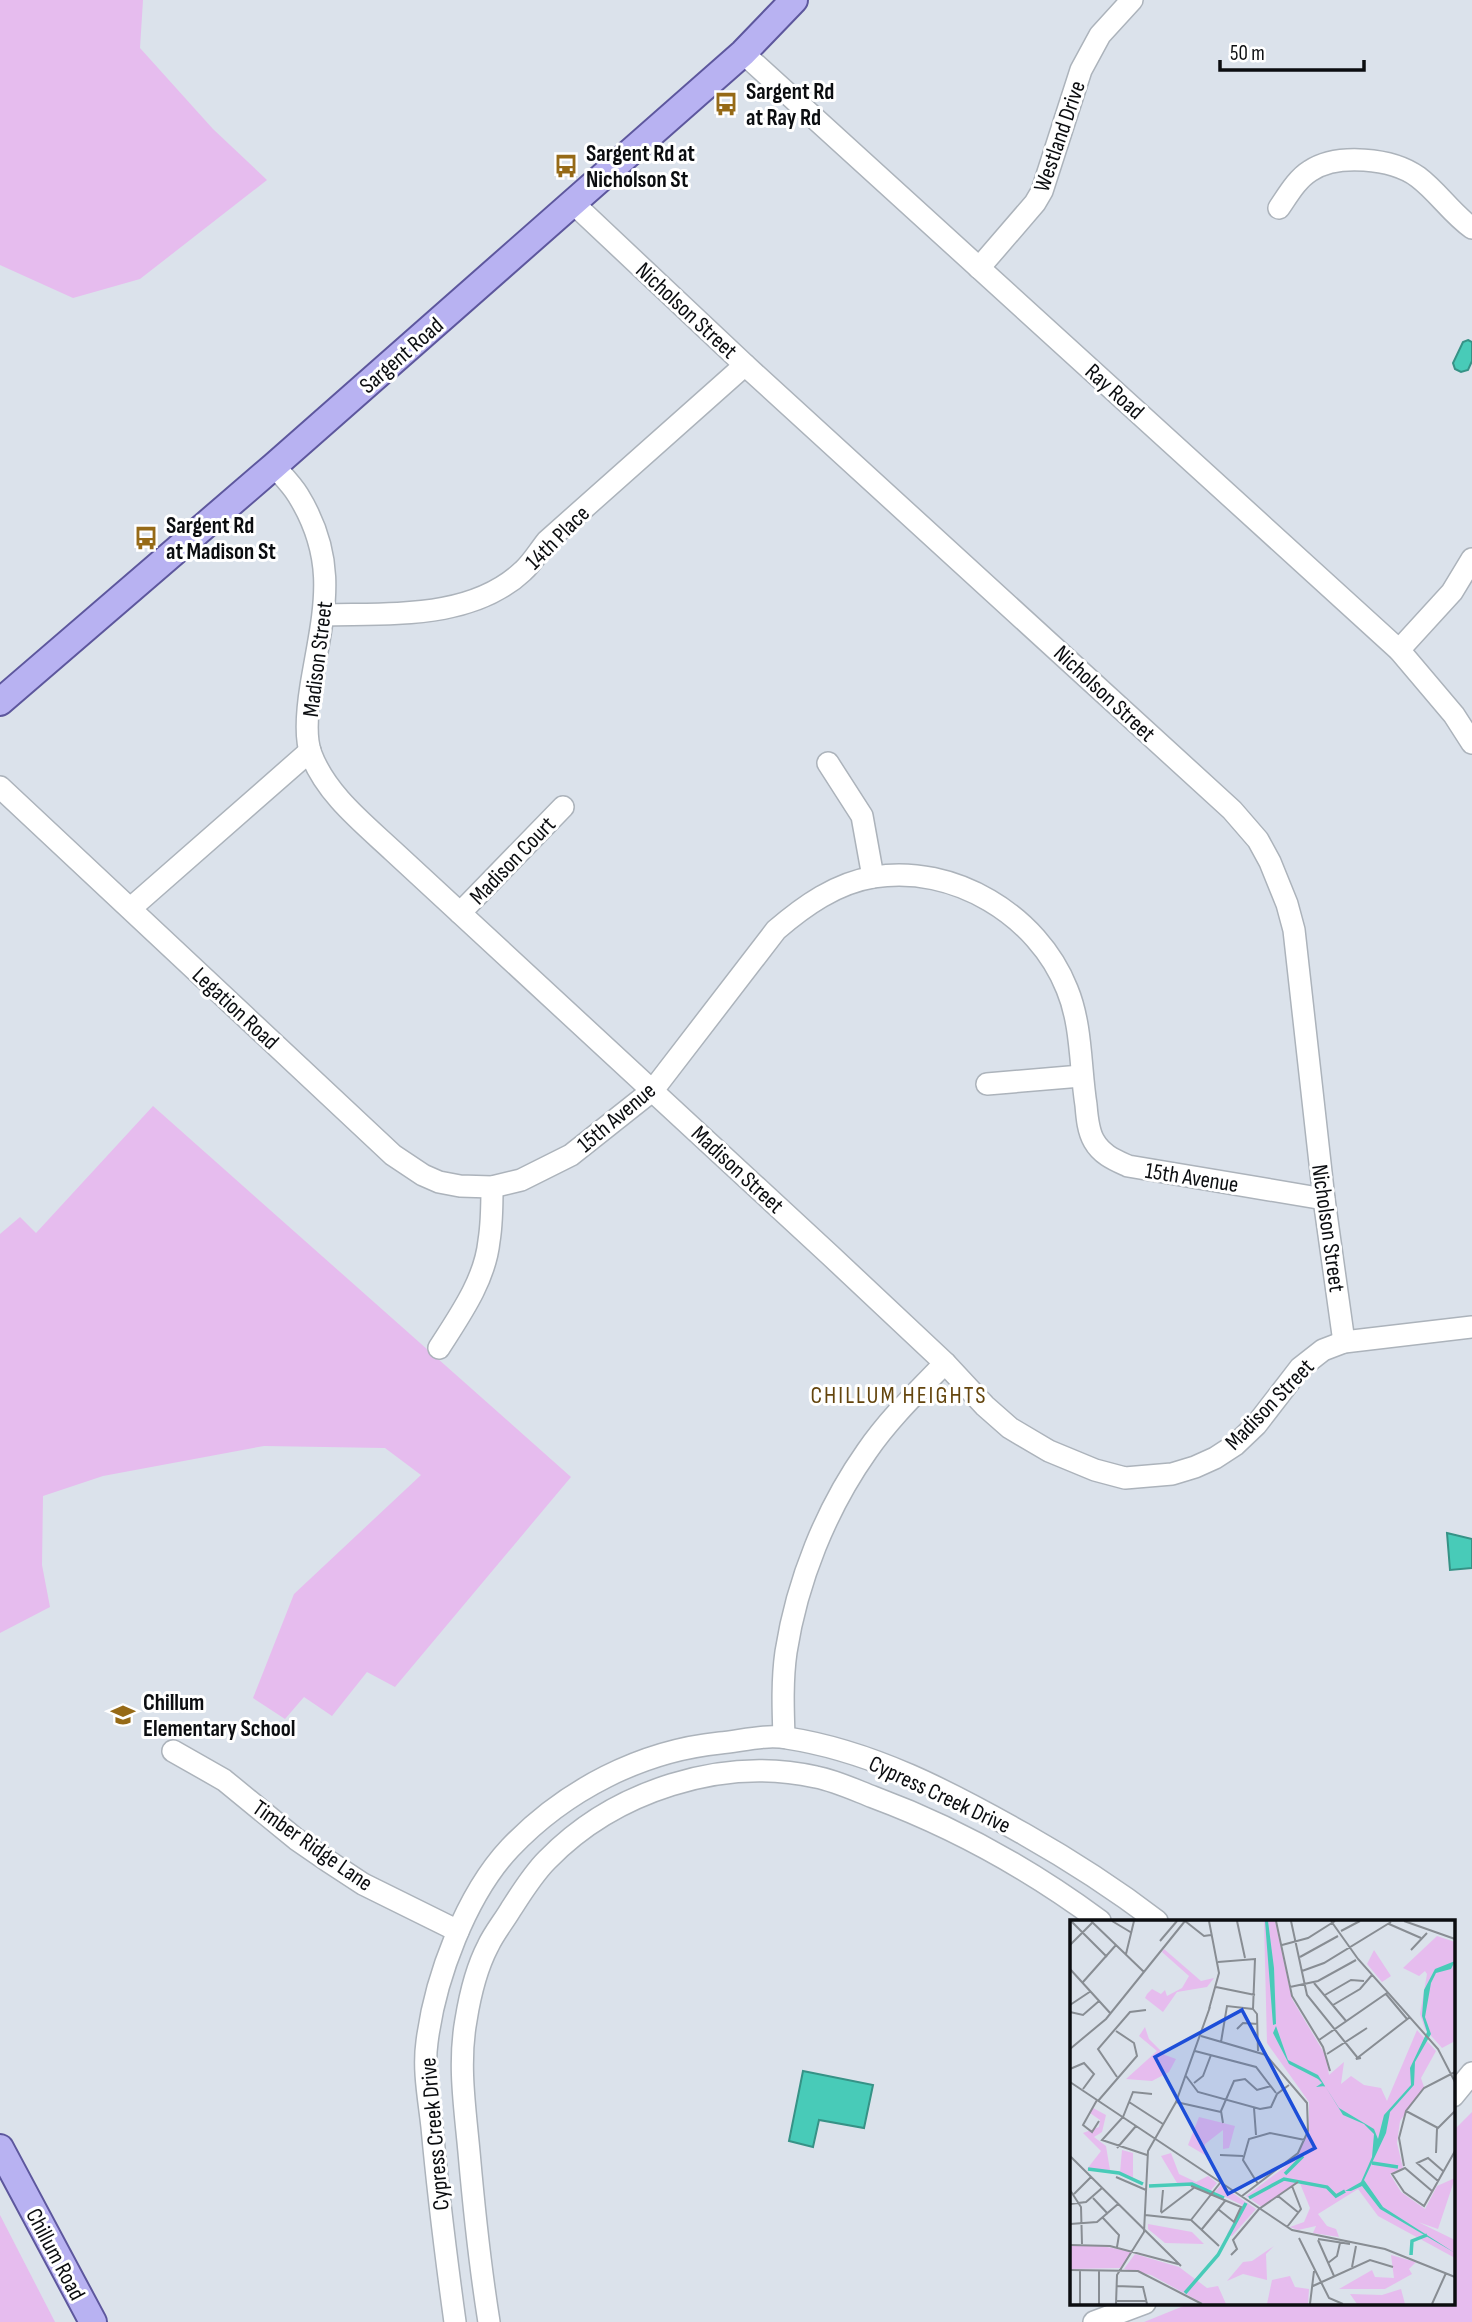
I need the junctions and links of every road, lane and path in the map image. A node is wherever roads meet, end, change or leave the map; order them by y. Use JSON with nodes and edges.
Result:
{"nodes":[{"id":1,"x":794,"y":0,"type":"edge"},
{"id":2,"x":1132,"y":0,"type":"edge"},
{"id":3,"x":743,"y":53,"type":"junction"},
{"id":4,"x":573,"y":203,"type":"junction"},
{"id":5,"x":1279,"y":208,"type":"dead end"},
{"id":6,"x":1472,"y":228,"type":"edge"},
{"id":7,"x":979,"y":268,"type":"junction"},
{"id":8,"x":746,"y":365,"type":"junction"},
{"id":9,"x":274,"y":466,"type":"junction"},
{"id":10,"x":1472,"y":559,"type":"edge"},
{"id":11,"x":324,"y":615,"type":"junction"},
{"id":12,"x":1399,"y":650,"type":"junction"},
{"id":13,"x":0,"y":702,"type":"edge"},
{"id":14,"x":1472,"y":743,"type":"edge"},
{"id":15,"x":310,"y":751,"type":"junction"},
{"id":16,"x":828,"y":763,"type":"dead end"},
{"id":17,"x":0,"y":787,"type":"edge"},
{"id":18,"x":563,"y":807,"type":"dead end"},
{"id":19,"x":873,"y":877,"type":"junction"},
{"id":20,"x":131,"y":908,"type":"junction"},
{"id":21,"x":460,"y":914,"type":"junction"},
{"id":22,"x":1081,"y":1076,"type":"junction"},
{"id":23,"x":987,"y":1084,"type":"dead end"},
{"id":24,"x":653,"y":1090,"type":"junction"},
{"id":25,"x":492,"y":1186,"type":"junction"},
{"id":26,"x":1324,"y":1199,"type":"junction"},
{"id":27,"x":1472,"y":1327,"type":"edge"},
{"id":28,"x":1344,"y":1342,"type":"junction"},
{"id":29,"x":439,"y":1348,"type":"dead end"},
{"id":30,"x":945,"y":1363,"type":"junction"},
{"id":31,"x":784,"y":1737,"type":"junction"},
{"id":32,"x":173,"y":1751,"type":"dead end"},
{"id":33,"x":1099,"y":1920,"type":"edge"},
{"id":34,"x":1156,"y":1920,"type":"edge"},
{"id":35,"x":458,"y":1931,"type":"junction"},
{"id":36,"x":1472,"y":2073,"type":"edge"},
{"id":37,"x":1454,"y":2094,"type":"edge"},
{"id":38,"x":0,"y":2148,"type":"edge"},
{"id":39,"x":1142,"y":2304,"type":"edge"},
{"id":40,"x":93,"y":2322,"type":"edge"},
{"id":41,"x":455,"y":2322,"type":"edge"},
{"id":42,"x":489,"y":2322,"type":"edge"},
{"id":43,"x":1094,"y":2322,"type":"edge"}],
"edges":[{"from":1,"to":3,"type":"main road","name":"Sargent Road"},
{"from":2,"to":7,"type":"street","name":"Westland Drive"},
{"from":3,"to":4,"type":"main road","name":"Sargent Road"},
{"from":3,"to":7,"type":"street","name":"Ray Road"},
{"from":4,"to":8,"type":"street","name":"Nicholson Street"},
{"from":4,"to":9,"type":"main road","name":"Sargent Road"},
{"from":5,"to":6,"type":"street"},
{"from":7,"to":12,"type":"street","name":"Ray Road"},
{"from":8,"to":11,"type":"street","name":"14th Place"},
{"from":8,"to":26,"type":"street","name":"Nicholson Street"},
{"from":9,"to":11,"type":"street","name":"Madison Street"},
{"from":9,"to":13,"type":"main road","name":"Sargent Road"},
{"from":10,"to":12,"type":"street"},
{"from":11,"to":15,"type":"street","name":"Madison Street"},
{"from":12,"to":14,"type":"street","name":"Ray Road"},
{"from":15,"to":20,"type":"street"},
{"from":15,"to":21,"type":"street","name":"Madison Street"},
{"from":16,"to":19,"type":"street"},
{"from":17,"to":20,"type":"street","name":"Legation Road"},
{"from":18,"to":21,"type":"street","name":"Madison Court"},
{"from":19,"to":22,"type":"street","name":"15th Avenue"},
{"from":19,"to":24,"type":"street","name":"15th Avenue"},
{"from":20,"to":25,"type":"street","name":"Legation Road"},
{"from":21,"to":24,"type":"street","name":"Madison Street"},
{"from":22,"to":23,"type":"street"},
{"from":22,"to":26,"type":"street","name":"15th Avenue"},
{"from":24,"to":25,"type":"street","name":"15th Avenue"},
{"from":24,"to":30,"type":"street","name":"Madison Street"},
{"from":25,"to":29,"type":"street"},
{"from":26,"to":28,"type":"street","name":"Nicholson Street"},
{"from":27,"to":28,"type":"street","name":"Madison Street"},
{"from":28,"to":30,"type":"street","name":"Madison Street"},
{"from":30,"to":31,"type":"street"},
{"from":31,"to":34,"type":"street","name":"Cypress Creek Drive"},
{"from":31,"to":35,"type":"street","name":"Cypress Creek Drive"},
{"from":32,"to":35,"type":"street","name":"Timber Ridge Lane"},
{"from":33,"to":42,"type":"street","name":"Cypress Creek Drive"},
{"from":35,"to":41,"type":"street","name":"Cypress Creek Drive"},
{"from":36,"to":37,"type":"street"},
{"from":38,"to":40,"type":"main road","name":"Chillum Road"},
{"from":39,"to":43,"type":"street"}]}
